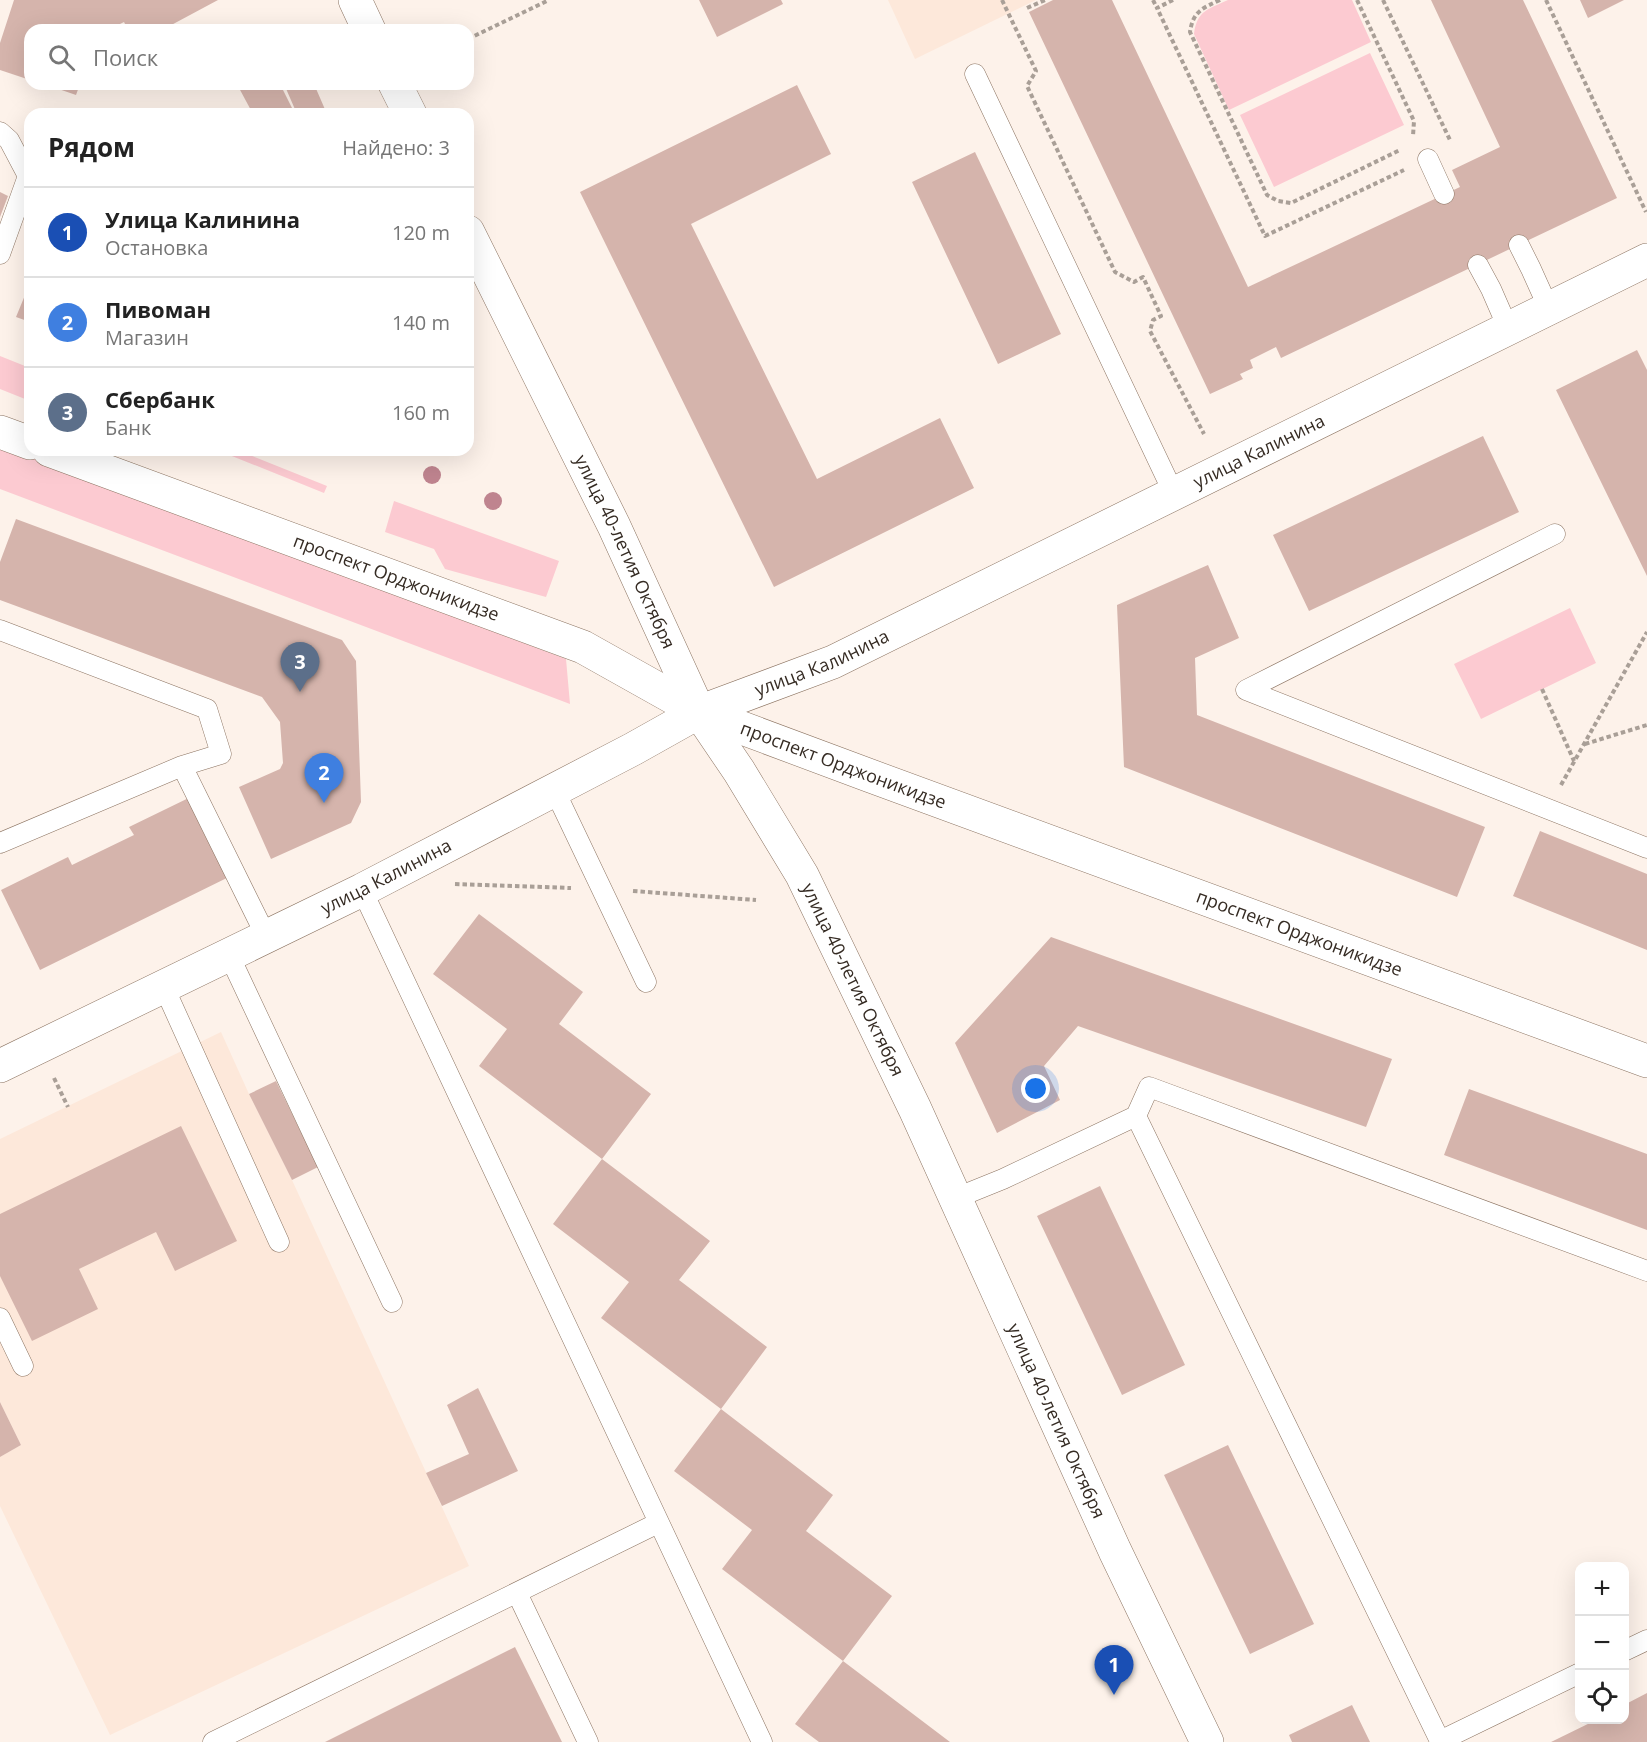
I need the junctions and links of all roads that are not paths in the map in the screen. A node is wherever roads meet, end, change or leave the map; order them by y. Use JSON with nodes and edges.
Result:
{"nodes":[{"id":1,"x":355,"y":0,"type":"edge"},
{"id":2,"x":366,"y":24,"type":"edge"},
{"id":3,"x":975,"y":74,"type":"dead end"},
{"id":4,"x":398,"y":90,"type":"edge"},
{"id":5,"x":407,"y":108,"type":"edge"},
{"id":6,"x":0,"y":132,"type":"edge"},
{"id":7,"x":1428,"y":159,"type":"road end"},
{"id":8,"x":24,"y":170,"type":"edge"},
{"id":9,"x":24,"y":185,"type":"edge"},
{"id":10,"x":1444,"y":194,"type":"dead end"},
{"id":11,"x":474,"y":244,"type":"edge"},
{"id":12,"x":1518,"y":245,"type":"dead end"},
{"id":13,"x":0,"y":254,"type":"edge"},
{"id":14,"x":1647,"y":260,"type":"edge"},
{"id":15,"x":1478,"y":265,"type":"dead end"},
{"id":16,"x":1549,"y":309,"type":"junction"},
{"id":17,"x":1508,"y":328,"type":"junction"},
{"id":18,"x":0,"y":432,"type":"edge"},
{"id":19,"x":24,"y":441,"type":"edge"},
{"id":20,"x":65,"y":456,"type":"edge"},
{"id":21,"x":1174,"y":494,"type":"junction"},
{"id":22,"x":1555,"y":534,"type":"dead end"},
{"id":23,"x":0,"y":630,"type":"edge"},
{"id":24,"x":699,"y":711,"type":"junction"},
{"id":25,"x":182,"y":766,"type":"junction"},
{"id":26,"x":554,"y":789,"type":"junction"},
{"id":27,"x":0,"y":843,"type":"edge"},
{"id":28,"x":1647,"y":848,"type":"edge"},
{"id":29,"x":362,"y":890,"type":"junction"},
{"id":30,"x":266,"y":936,"type":"junction"},
{"id":31,"x":229,"y":955,"type":"junction"},
{"id":32,"x":646,"y":982,"type":"dead end"},
{"id":33,"x":164,"y":987,"type":"junction"},
{"id":34,"x":1647,"y":1061,"type":"edge"},
{"id":35,"x":0,"y":1066,"type":"edge"},
{"id":36,"x":1136,"y":1116,"type":"junction"},
{"id":37,"x":956,"y":1198,"type":"junction"},
{"id":38,"x":279,"y":1242,"type":"dead end"},
{"id":39,"x":1647,"y":1271,"type":"edge"},
{"id":40,"x":392,"y":1302,"type":"dead end"},
{"id":41,"x":0,"y":1318,"type":"edge"},
{"id":42,"x":24,"y":1366,"type":"dead end"},
{"id":43,"x":658,"y":1523,"type":"junction"},
{"id":44,"x":517,"y":1593,"type":"junction"},
{"id":45,"x":1647,"y":1640,"type":"edge"},
{"id":46,"x":1629,"y":1649,"type":"edge"},
{"id":47,"x":1575,"y":1675,"type":"edge"},
{"id":48,"x":213,"y":1742,"type":"edge"},
{"id":49,"x":588,"y":1742,"type":"edge"},
{"id":50,"x":762,"y":1742,"type":"edge"},
{"id":51,"x":1207,"y":1742,"type":"edge"}],
"edges":[{"from":1,"to":2,"type":"street"},
{"from":3,"to":21,"type":"lane"},
{"from":4,"to":5,"type":"street"},
{"from":6,"to":8,"type":"lane"},
{"from":7,"to":10,"type":"lane"},
{"from":9,"to":13,"type":"lane"},
{"from":11,"to":24,"type":"street","name":"улица 40-летия Октября"},
{"from":12,"to":16,"type":"lane"},
{"from":14,"to":16,"type":"street","name":"улица Калинина"},
{"from":15,"to":17,"type":"lane"},
{"from":16,"to":17,"type":"street","name":"улица Калинина"},
{"from":17,"to":21,"type":"street","name":"улица Калинина"},
{"from":18,"to":19,"type":"street"},
{"from":20,"to":24,"type":"street","name":"проспект Орджоникидзе"},
{"from":21,"to":24,"type":"street","name":"улица Калинина"},
{"from":22,"to":28,"type":"lane"},
{"from":23,"to":25,"type":"lane"},
{"from":24,"to":26,"type":"street","name":"улица Калинина"},
{"from":24,"to":34,"type":"street","name":"проспект Орджоникидзе"},
{"from":24,"to":37,"type":"street","name":"улица 40-летия Октября"},
{"from":25,"to":27,"type":"lane"},
{"from":25,"to":30,"type":"lane"},
{"from":26,"to":29,"type":"street","name":"улица Калинина"},
{"from":26,"to":32,"type":"lane"},
{"from":29,"to":30,"type":"street","name":"улица Калинина"},
{"from":29,"to":43,"type":"lane"},
{"from":30,"to":31,"type":"street","name":"улица Калинина"},
{"from":31,"to":33,"type":"street","name":"улица Калинина"},
{"from":31,"to":40,"type":"lane"},
{"from":33,"to":35,"type":"street","name":"улица Калинина"},
{"from":33,"to":38,"type":"lane"},
{"from":36,"to":37,"type":"lane"},
{"from":36,"to":39,"type":"lane"},
{"from":36,"to":47,"type":"lane"},
{"from":37,"to":51,"type":"street","name":"улица 40-летия Октября"},
{"from":41,"to":42,"type":"lane"},
{"from":43,"to":44,"type":"lane"},
{"from":43,"to":50,"type":"lane"},
{"from":44,"to":48,"type":"lane"},
{"from":44,"to":49,"type":"lane"},
{"from":45,"to":46,"type":"lane"}]}
